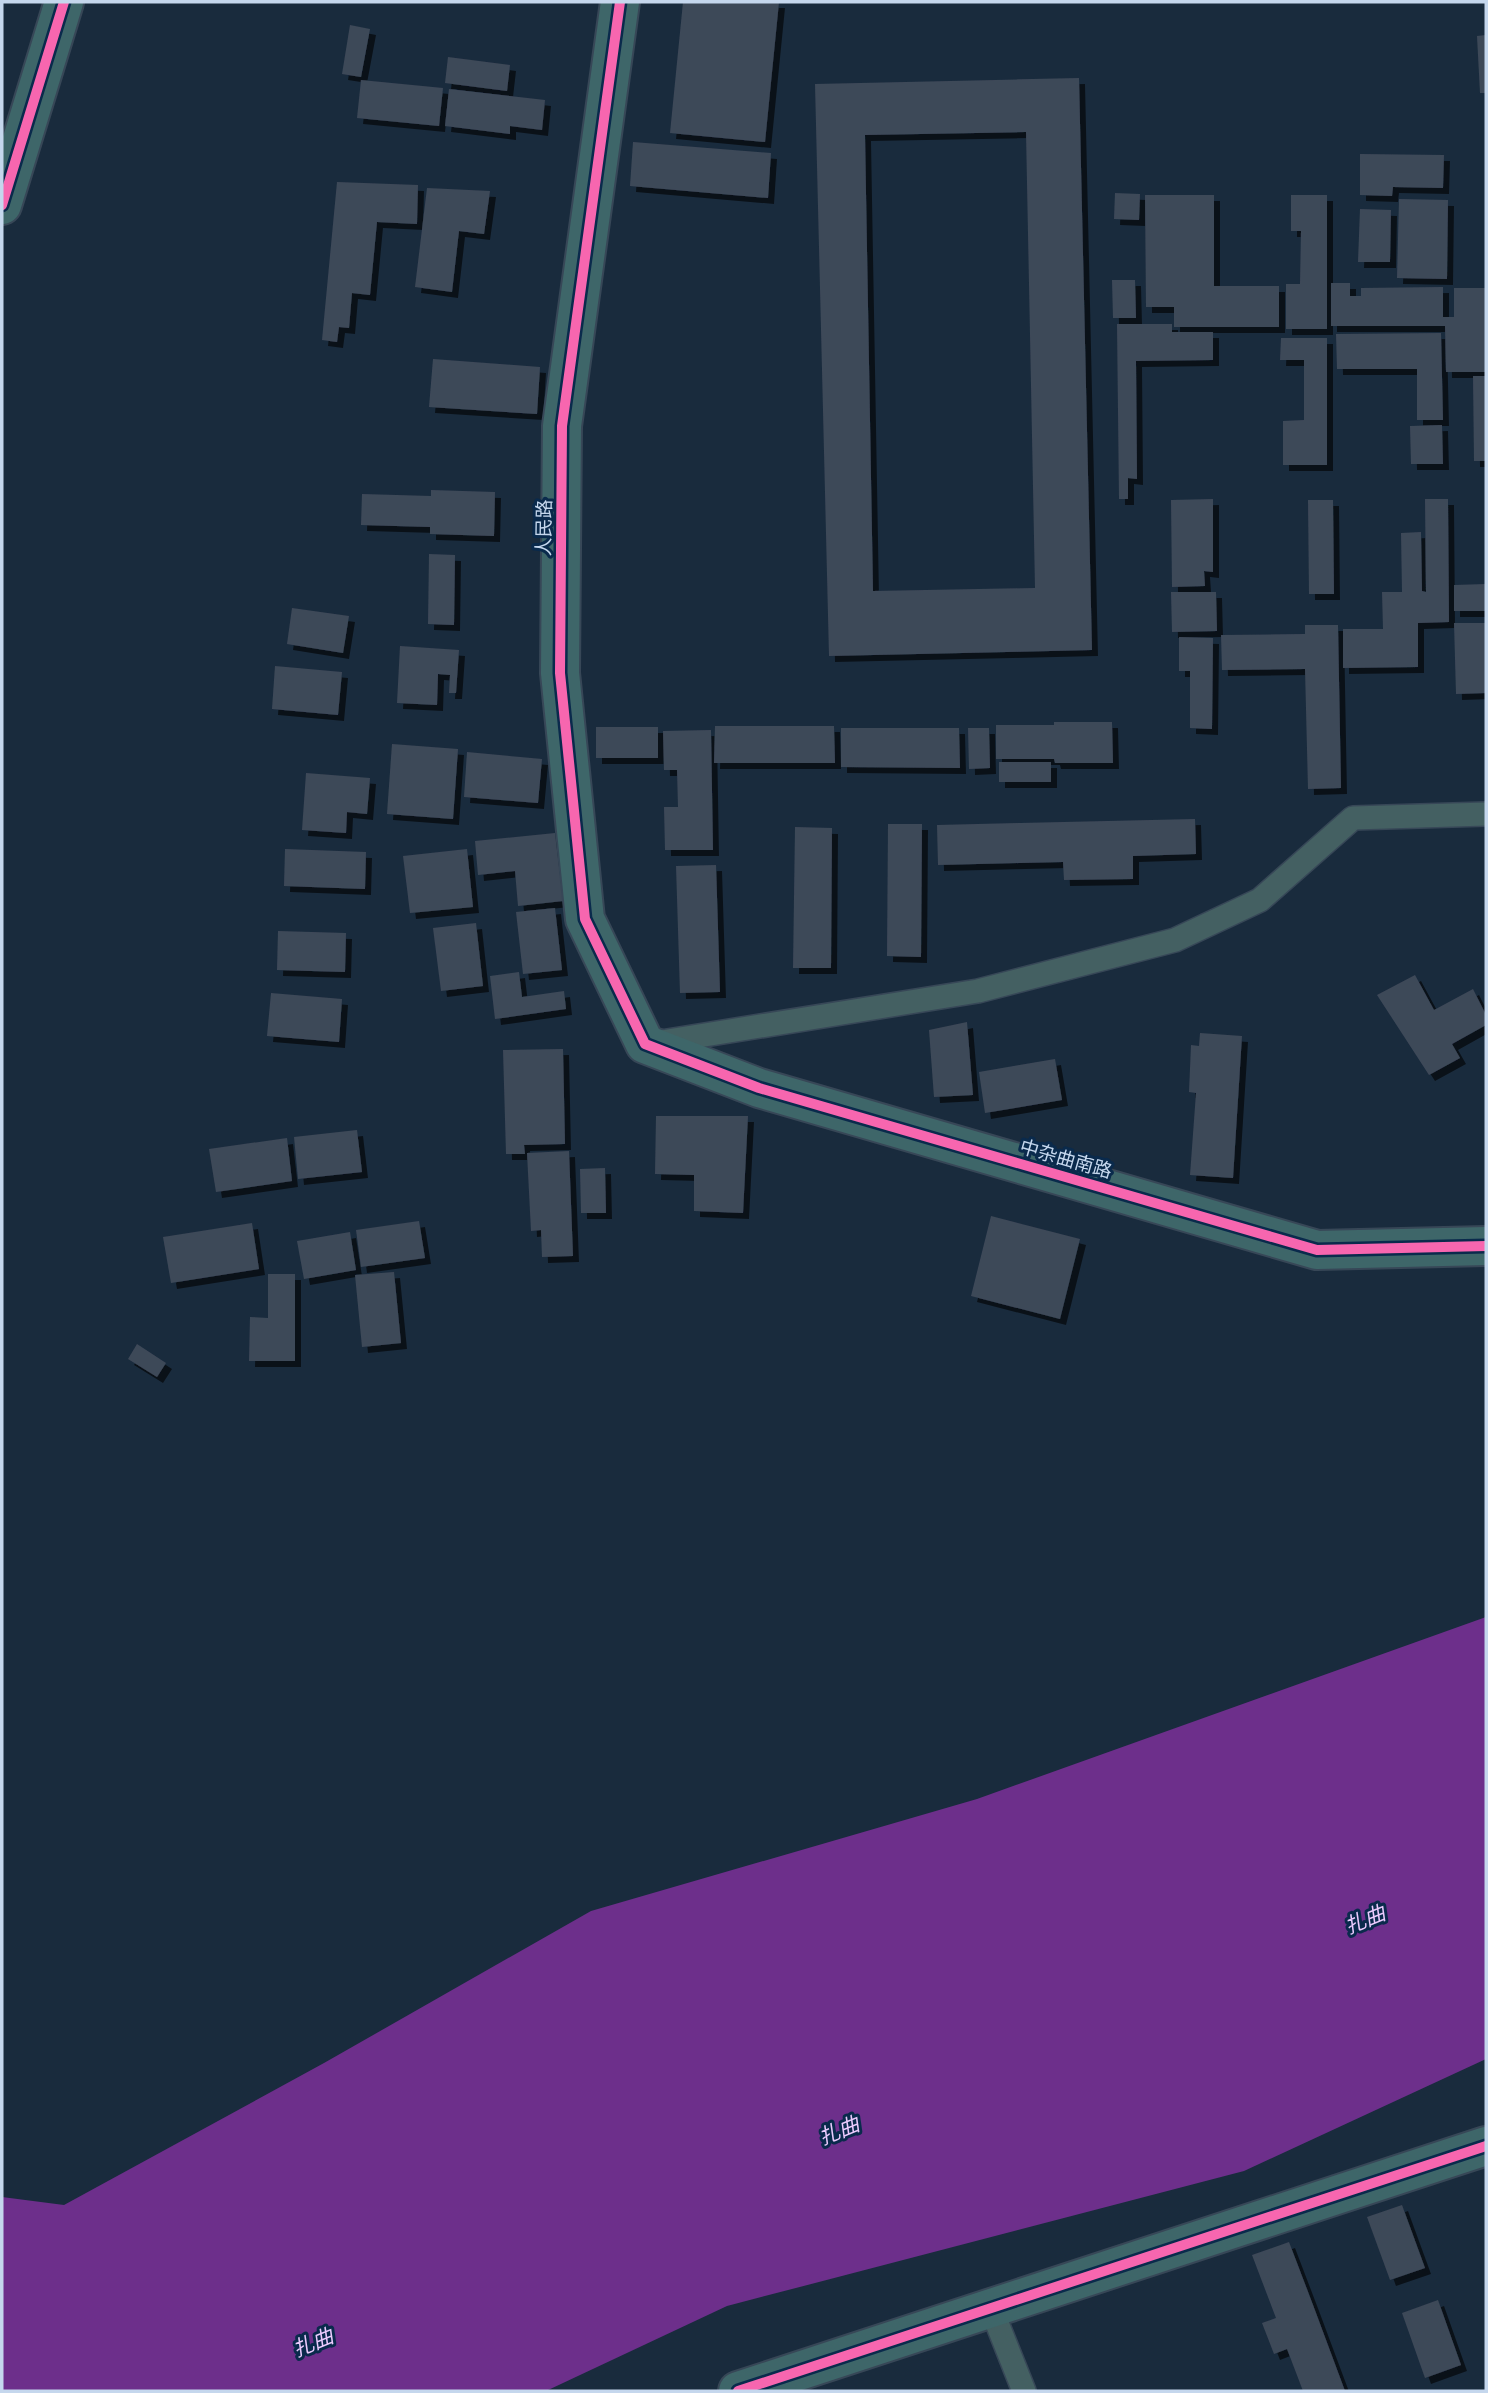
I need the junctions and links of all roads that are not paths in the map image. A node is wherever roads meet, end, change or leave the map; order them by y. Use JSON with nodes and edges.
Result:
{"nodes":[{"id":1,"x":64,"y":2,"type":"edge"},
{"id":2,"x":620,"y":2,"type":"edge"},
{"id":3,"x":2,"y":205,"type":"edge"},
{"id":4,"x":1486,"y":814,"type":"edge"},
{"id":5,"x":645,"y":1044,"type":"junction"},
{"id":6,"x":1486,"y":1246,"type":"edge"},
{"id":7,"x":1486,"y":2146,"type":"edge"},
{"id":8,"x":991,"y":2308,"type":"junction"},
{"id":9,"x":738,"y":2391,"type":"edge"},
{"id":10,"x":1024,"y":2391,"type":"edge"}],
"edges":[{"from":1,"to":3,"type":"street"},
{"from":2,"to":5,"type":"street","name":"人民路"},
{"from":4,"to":5,"type":"lane"},
{"from":5,"to":6,"type":"street","name":"中杂曲南路"},
{"from":7,"to":8,"type":"street"},
{"from":8,"to":9,"type":"street"},
{"from":8,"to":10,"type":"lane"}]}
